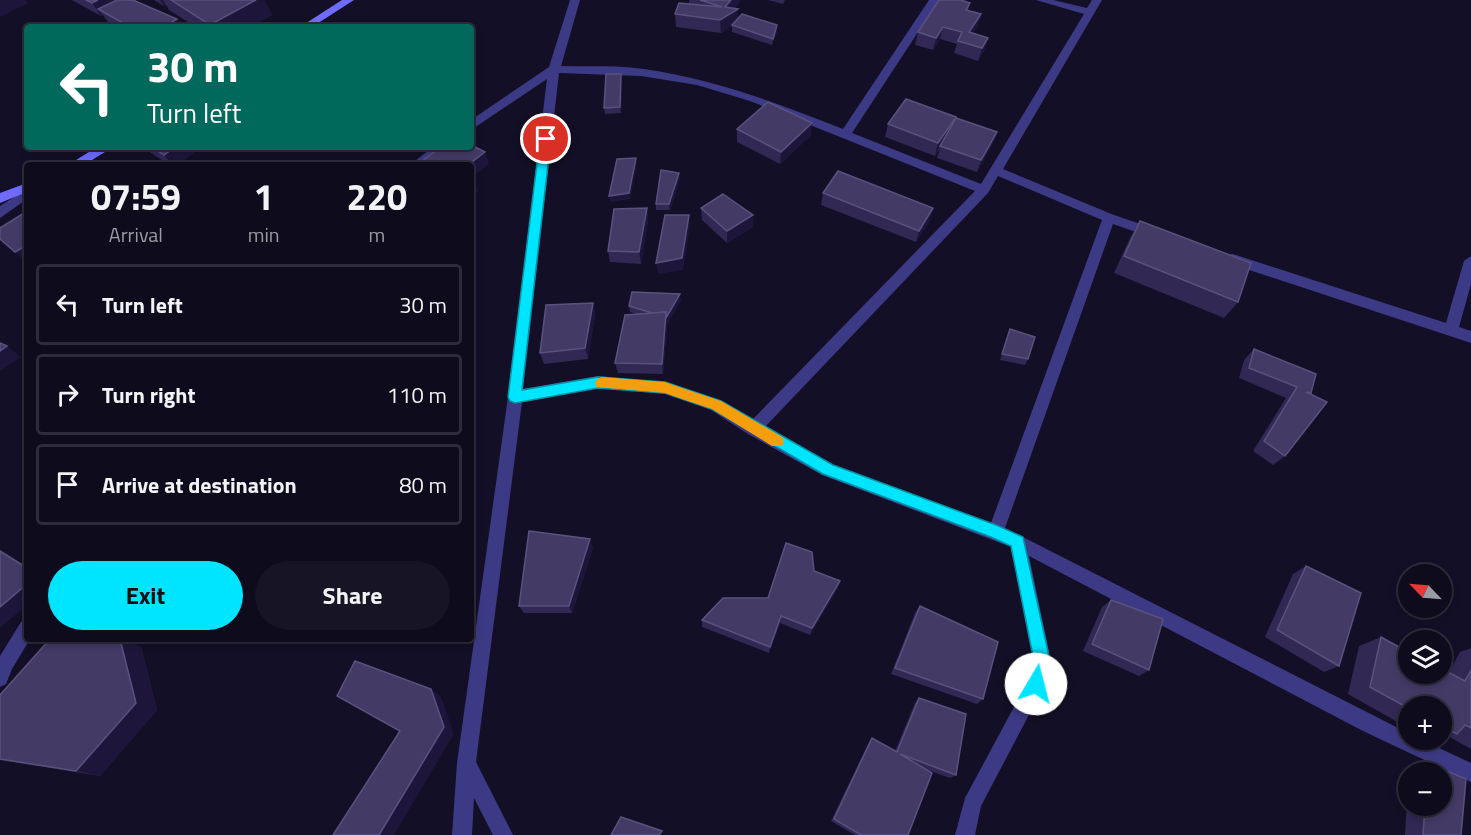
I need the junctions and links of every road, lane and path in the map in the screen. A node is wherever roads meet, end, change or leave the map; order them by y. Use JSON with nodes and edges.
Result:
{"nodes":[{"id":1,"x":349,"y":0,"type":"edge"},
{"id":2,"x":575,"y":0,"type":"edge"},
{"id":3,"x":934,"y":0,"type":"edge"},
{"id":4,"x":1041,"y":0,"type":"edge"},
{"id":5,"x":1097,"y":0,"type":"edge"},
{"id":6,"x":1089,"y":12,"type":"junction"},
{"id":7,"x":310,"y":24,"type":"edge"},
{"id":8,"x":554,"y":69,"type":"junction"},
{"id":9,"x":474,"y":124,"type":"edge"},
{"id":10,"x":846,"y":134,"type":"junction"},
{"id":11,"x":102,"y":150,"type":"edge"},
{"id":12,"x":437,"y":150,"type":"edge"},
{"id":13,"x":80,"y":162,"type":"edge"},
{"id":14,"x":420,"y":162,"type":"edge"},
{"id":15,"x":997,"y":171,"type":"junction"},
{"id":16,"x":24,"y":188,"type":"edge"},
{"id":17,"x":984,"y":190,"type":"junction"},
{"id":18,"x":24,"y":195,"type":"edge"},
{"id":19,"x":0,"y":198,"type":"edge"},
{"id":20,"x":0,"y":213,"type":"edge"},
{"id":21,"x":1109,"y":218,"type":"junction"},
{"id":22,"x":1164,"y":236,"type":"edge"},
{"id":23,"x":1220,"y":254,"type":"edge"},
{"id":24,"x":1471,"y":261,"type":"edge"},
{"id":25,"x":1451,"y":330,"type":"junction"},
{"id":26,"x":1471,"y":337,"type":"edge"},
{"id":27,"x":515,"y":397,"type":"junction"},
{"id":28,"x":753,"y":429,"type":"junction"},
{"id":29,"x":996,"y":531,"type":"junction"},
{"id":30,"x":1018,"y":542,"type":"junction"},
{"id":31,"x":24,"y":633,"type":"edge"},
{"id":32,"x":0,"y":678,"type":"edge"},
{"id":33,"x":466,"y":763,"type":"junction"},
{"id":34,"x":1471,"y":773,"type":"edge"},
{"id":35,"x":462,"y":835,"type":"edge"},
{"id":36,"x":503,"y":835,"type":"edge"},
{"id":37,"x":965,"y":835,"type":"edge"}],
"edges":[{"from":1,"to":7,"type":"street"},
{"from":2,"to":8,"type":"street"},
{"from":3,"to":10,"type":"street"},
{"from":4,"to":6,"type":"street"},
{"from":5,"to":6,"type":"street"},
{"from":6,"to":15,"type":"street"},
{"from":8,"to":9,"type":"street"},
{"from":8,"to":10,"type":"street"},
{"from":8,"to":27,"type":"street"},
{"from":10,"to":17,"type":"street"},
{"from":11,"to":13,"type":"street"},
{"from":12,"to":14,"type":"street"},
{"from":15,"to":17,"type":"street"},
{"from":15,"to":21,"type":"street"},
{"from":16,"to":19,"type":"street"},
{"from":17,"to":28,"type":"street"},
{"from":18,"to":20,"type":"street"},
{"from":21,"to":22,"type":"street"},
{"from":21,"to":29,"type":"street"},
{"from":23,"to":25,"type":"street"},
{"from":24,"to":25,"type":"street"},
{"from":25,"to":26,"type":"street"},
{"from":27,"to":28,"type":"street"},
{"from":27,"to":33,"type":"street"},
{"from":28,"to":29,"type":"street"},
{"from":29,"to":30,"type":"street"},
{"from":30,"to":34,"type":"street"},
{"from":30,"to":37,"type":"street"},
{"from":31,"to":32,"type":"street"},
{"from":33,"to":35,"type":"street"},
{"from":33,"to":36,"type":"street"}]}
